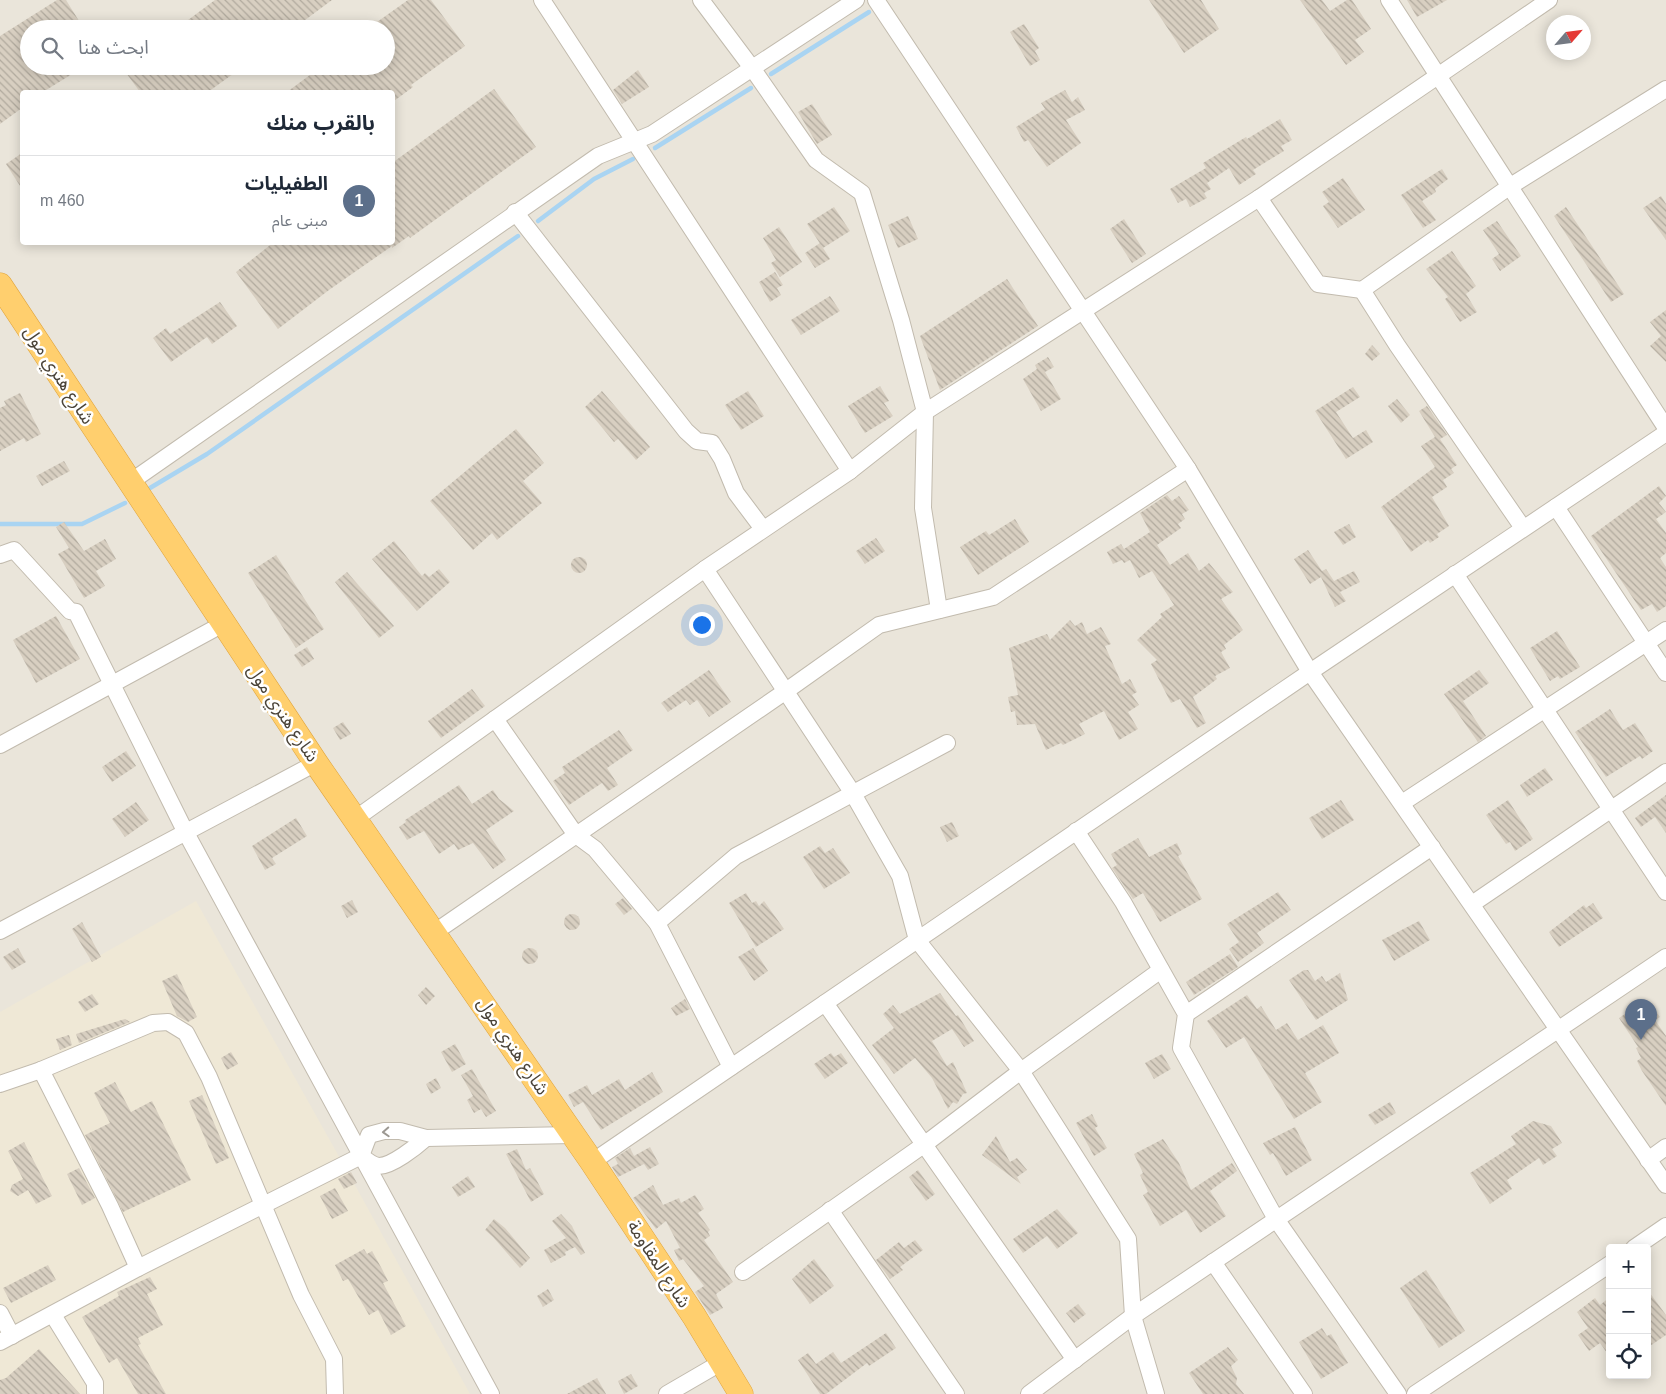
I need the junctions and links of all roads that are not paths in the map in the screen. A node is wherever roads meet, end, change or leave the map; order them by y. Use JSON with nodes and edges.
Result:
{"nodes":[{"id":1,"x":542,"y":0,"type":"edge"},
{"id":2,"x":701,"y":0,"type":"edge"},
{"id":3,"x":856,"y":0,"type":"edge"},
{"id":4,"x":876,"y":0,"type":"edge"},
{"id":5,"x":1389,"y":0,"type":"edge"},
{"id":6,"x":1549,"y":0,"type":"edge"},
{"id":7,"x":752,"y":68,"type":"junction"},
{"id":8,"x":1439,"y":75,"type":"junction"},
{"id":9,"x":1666,"y":89,"type":"edge"},
{"id":10,"x":636,"y":141,"type":"junction"},
{"id":11,"x":1509,"y":187,"type":"junction"},
{"id":12,"x":1259,"y":198,"type":"junction"},
{"id":13,"x":515,"y":212,"type":"junction"},
{"id":14,"x":0,"y":285,"type":"edge"},
{"id":15,"x":1362,"y":290,"type":"junction"},
{"id":16,"x":1082,"y":311,"type":"junction"},
{"id":17,"x":925,"y":412,"type":"junction"},
{"id":18,"x":1666,"y":428,"type":"edge"},
{"id":19,"x":1666,"y":433,"type":"edge"},
{"id":20,"x":1188,"y":469,"type":"junction"},
{"id":21,"x":850,"y":471,"type":"junction"},
{"id":22,"x":130,"y":483,"type":"junction"},
{"id":23,"x":1556,"y":507,"type":"junction"},
{"id":24,"x":1523,"y":528,"type":"junction"},
{"id":25,"x":763,"y":529,"type":"junction"},
{"id":26,"x":0,"y":555,"type":"edge"},
{"id":27,"x":705,"y":569,"type":"junction"},
{"id":28,"x":1455,"y":574,"type":"junction"},
{"id":29,"x":938,"y":610,"type":"junction"},
{"id":30,"x":223,"y":624,"type":"junction"},
{"id":31,"x":1666,"y":630,"type":"edge"},
{"id":32,"x":1646,"y":644,"type":"junction"},
{"id":33,"x":1310,"y":672,"type":"junction"},
{"id":34,"x":1666,"y":673,"type":"edge"},
{"id":35,"x":112,"y":684,"type":"junction"},
{"id":36,"x":786,"y":691,"type":"junction"},
{"id":37,"x":1544,"y":710,"type":"junction"},
{"id":38,"x":495,"y":720,"type":"junction"},
{"id":39,"x":947,"y":742,"type":"dead end"},
{"id":40,"x":0,"y":745,"type":"edge"},
{"id":41,"x":316,"y":763,"type":"junction"},
{"id":42,"x":1666,"y":772,"type":"edge"},
{"id":43,"x":852,"y":792,"type":"junction"},
{"id":44,"x":1402,"y":803,"type":"junction"},
{"id":45,"x":1610,"y":810,"type":"junction"},
{"id":46,"x":355,"y":819,"type":"junction"},
{"id":47,"x":1076,"y":831,"type":"junction"},
{"id":48,"x":185,"y":832,"type":"junction"},
{"id":49,"x":576,"y":835,"type":"junction"},
{"id":50,"x":1432,"y":848,"type":"junction"},
{"id":51,"x":1666,"y":892,"type":"edge"},
{"id":52,"x":1472,"y":904,"type":"junction"},
{"id":53,"x":657,"y":923,"type":"junction"},
{"id":54,"x":0,"y":931,"type":"edge"},
{"id":55,"x":435,"y":932,"type":"junction"},
{"id":56,"x":918,"y":940,"type":"junction"},
{"id":57,"x":1666,"y":957,"type":"edge"},
{"id":58,"x":1161,"y":970,"type":"junction"},
{"id":59,"x":825,"y":1003,"type":"junction"},
{"id":60,"x":1186,"y":1014,"type":"junction"},
{"id":61,"x":1559,"y":1029,"type":"junction"},
{"id":62,"x":731,"y":1067,"type":"junction"},
{"id":63,"x":41,"y":1070,"type":"junction"},
{"id":64,"x":1021,"y":1071,"type":"junction"},
{"id":65,"x":0,"y":1084,"type":"edge"},
{"id":66,"x":573,"y":1135,"type":"junction"},
{"id":67,"x":426,"y":1138,"type":"junction"},
{"id":68,"x":925,"y":1144,"type":"junction"},
{"id":69,"x":1666,"y":1147,"type":"edge"},
{"id":70,"x":361,"y":1156,"type":"junction"},
{"id":71,"x":1648,"y":1160,"type":"junction"},
{"id":72,"x":592,"y":1162,"type":"junction"},
{"id":73,"x":1666,"y":1185,"type":"edge"},
{"id":74,"x":265,"y":1205,"type":"junction"},
{"id":75,"x":830,"y":1210,"type":"junction"},
{"id":76,"x":1276,"y":1219,"type":"junction"},
{"id":77,"x":1666,"y":1226,"type":"edge"},
{"id":78,"x":1640,"y":1244,"type":"edge"},
{"id":79,"x":1213,"y":1262,"type":"junction"},
{"id":80,"x":1606,"y":1267,"type":"edge"},
{"id":81,"x":138,"y":1268,"type":"junction"},
{"id":82,"x":743,"y":1272,"type":"dead end"},
{"id":83,"x":0,"y":1313,"type":"edge"},
{"id":84,"x":53,"y":1314,"type":"junction"},
{"id":85,"x":1133,"y":1316,"type":"junction"},
{"id":86,"x":6,"y":1339,"type":"edge"},
{"id":87,"x":1075,"y":1360,"type":"junction"},
{"id":88,"x":722,"y":1362,"type":"junction"},
{"id":89,"x":95,"y":1394,"type":"edge"},
{"id":90,"x":335,"y":1394,"type":"edge"},
{"id":91,"x":491,"y":1394,"type":"edge"},
{"id":92,"x":667,"y":1394,"type":"edge"},
{"id":93,"x":741,"y":1394,"type":"edge"},
{"id":94,"x":956,"y":1394,"type":"edge"},
{"id":95,"x":1029,"y":1394,"type":"edge"},
{"id":96,"x":1156,"y":1394,"type":"edge"},
{"id":97,"x":1304,"y":1394,"type":"edge"},
{"id":98,"x":1398,"y":1394,"type":"edge"},
{"id":99,"x":1415,"y":1394,"type":"edge"}],
"edges":[{"from":1,"to":10,"type":"street"},
{"from":2,"to":7,"type":"street"},
{"from":3,"to":7,"type":"street"},
{"from":4,"to":16,"type":"street"},
{"from":5,"to":8,"type":"street"},
{"from":6,"to":8,"type":"street"},
{"from":7,"to":10,"type":"street"},
{"from":7,"to":17,"type":"street"},
{"from":8,"to":11,"type":"street"},
{"from":8,"to":12,"type":"street"},
{"from":9,"to":11,"type":"street"},
{"from":10,"to":13,"type":"street"},
{"from":10,"to":21,"type":"street"},
{"from":11,"to":15,"type":"street"},
{"from":11,"to":18,"type":"street"},
{"from":12,"to":15,"type":"street"},
{"from":12,"to":16,"type":"street"},
{"from":13,"to":22,"type":"street"},
{"from":13,"to":25,"type":"street"},
{"from":14,"to":22,"type":"highway","name":"شارع هنري مول"},
{"from":15,"to":24,"type":"street"},
{"from":16,"to":17,"type":"street"},
{"from":16,"to":20,"type":"street"},
{"from":17,"to":21,"type":"street"},
{"from":17,"to":29,"type":"street"},
{"from":19,"to":23,"type":"street"},
{"from":20,"to":29,"type":"street"},
{"from":20,"to":33,"type":"street"},
{"from":21,"to":25,"type":"street"},
{"from":22,"to":30,"type":"highway","name":"شارع هنري مول"},
{"from":23,"to":24,"type":"street"},
{"from":23,"to":32,"type":"street"},
{"from":24,"to":28,"type":"street"},
{"from":25,"to":27,"type":"street"},
{"from":26,"to":35,"type":"street"},
{"from":27,"to":36,"type":"street"},
{"from":27,"to":38,"type":"street"},
{"from":28,"to":33,"type":"street"},
{"from":28,"to":37,"type":"street"},
{"from":29,"to":36,"type":"street"},
{"from":30,"to":35,"type":"street"},
{"from":30,"to":41,"type":"highway","name":"شارع هنري مول"},
{"from":31,"to":32,"type":"street"},
{"from":32,"to":34,"type":"street"},
{"from":32,"to":37,"type":"street"},
{"from":33,"to":44,"type":"street"},
{"from":33,"to":47,"type":"street"},
{"from":35,"to":40,"type":"street"},
{"from":35,"to":48,"type":"street"},
{"from":36,"to":43,"type":"street"},
{"from":36,"to":49,"type":"street"},
{"from":37,"to":44,"type":"street"},
{"from":37,"to":45,"type":"street"},
{"from":38,"to":46,"type":"street"},
{"from":38,"to":49,"type":"street"},
{"from":39,"to":43,"type":"street"},
{"from":41,"to":46,"type":"highway","name":"شارع هنري مول"},
{"from":41,"to":48,"type":"street"},
{"from":42,"to":45,"type":"street"},
{"from":43,"to":53,"type":"street"},
{"from":43,"to":56,"type":"street"},
{"from":44,"to":50,"type":"street"},
{"from":45,"to":51,"type":"street"},
{"from":45,"to":52,"type":"street"},
{"from":46,"to":55,"type":"highway","name":"شارع هنري مول"},
{"from":47,"to":56,"type":"street"},
{"from":47,"to":58,"type":"street"},
{"from":48,"to":54,"type":"street"},
{"from":48,"to":70,"type":"street"},
{"from":49,"to":53,"type":"street"},
{"from":49,"to":55,"type":"street"},
{"from":50,"to":52,"type":"street"},
{"from":50,"to":60,"type":"street"},
{"from":52,"to":61,"type":"street"},
{"from":53,"to":62,"type":"street"},
{"from":55,"to":66,"type":"highway","name":"شارع هنري مول"},
{"from":56,"to":59,"type":"street"},
{"from":56,"to":64,"type":"street"},
{"from":57,"to":61,"type":"street"},
{"from":58,"to":60,"type":"street"},
{"from":58,"to":64,"type":"street"},
{"from":59,"to":62,"type":"street"},
{"from":59,"to":68,"type":"street"},
{"from":60,"to":76,"type":"street"},
{"from":61,"to":71,"type":"street"},
{"from":61,"to":76,"type":"street"},
{"from":62,"to":72,"type":"street"},
{"from":63,"to":65,"type":"street"},
{"from":63,"to":74,"type":"street"},
{"from":63,"to":81,"type":"street"},
{"from":64,"to":68,"type":"street"},
{"from":64,"to":85,"type":"street"},
{"from":66,"to":67,"type":"street"},
{"from":66,"to":72,"type":"highway","name":"شارع المقاومة"},
{"from":67,"to":70,"type":"street"},
{"from":67,"to":70,"type":"street","one_way":true},
{"from":68,"to":75,"type":"street"},
{"from":68,"to":87,"type":"street"},
{"from":69,"to":71,"type":"street"},
{"from":70,"to":74,"type":"street"},
{"from":70,"to":91,"type":"street"},
{"from":71,"to":73,"type":"street"},
{"from":72,"to":88,"type":"highway","name":"شارع المقاومة"},
{"from":74,"to":81,"type":"street"},
{"from":74,"to":90,"type":"street"},
{"from":75,"to":82,"type":"street"},
{"from":75,"to":94,"type":"street"},
{"from":76,"to":79,"type":"street"},
{"from":76,"to":98,"type":"street"},
{"from":77,"to":78,"type":"street"},
{"from":79,"to":85,"type":"street"},
{"from":79,"to":97,"type":"street"},
{"from":80,"to":99,"type":"street"},
{"from":81,"to":84,"type":"street"},
{"from":83,"to":86,"type":"street"},
{"from":84,"to":86,"type":"street"},
{"from":84,"to":89,"type":"street"},
{"from":85,"to":87,"type":"street"},
{"from":85,"to":96,"type":"street"},
{"from":87,"to":95,"type":"street"},
{"from":88,"to":92,"type":"street"},
{"from":88,"to":93,"type":"highway","name":"شارع المقاومة"}]}
